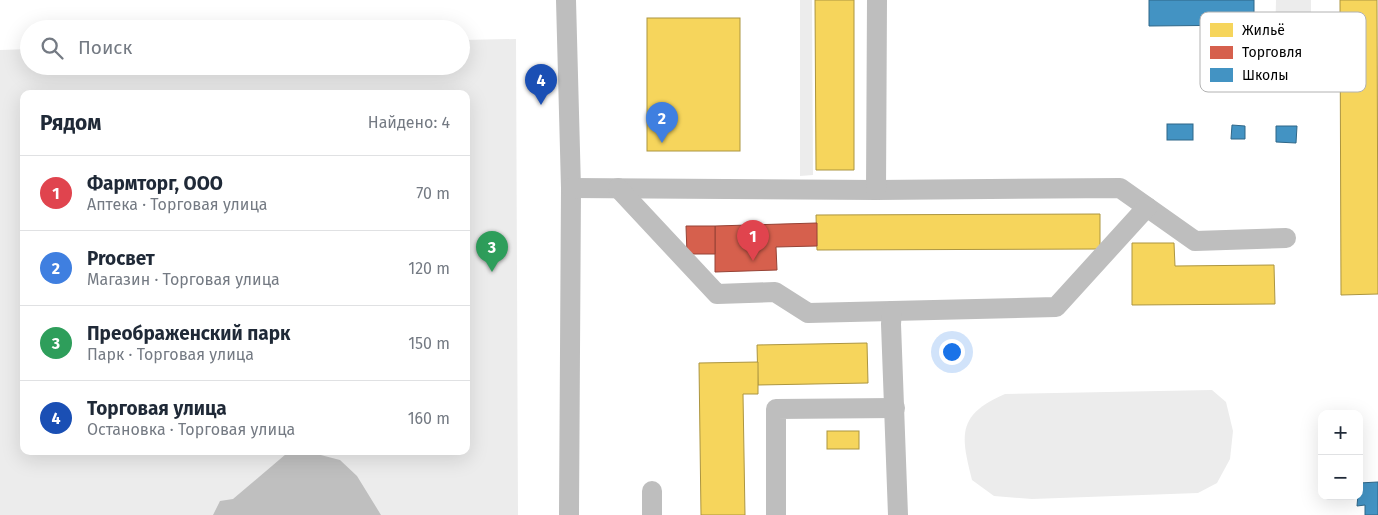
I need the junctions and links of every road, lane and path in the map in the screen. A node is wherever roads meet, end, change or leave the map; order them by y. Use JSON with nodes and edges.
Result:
{"nodes":[{"id":1,"x":566,"y":0,"type":"edge"},
{"id":2,"x":877,"y":0,"type":"edge"},
{"id":3,"x":571,"y":188,"type":"junction"},
{"id":4,"x":618,"y":188,"type":"junction"},
{"id":5,"x":876,"y":190,"type":"junction"},
{"id":6,"x":1146,"y":207,"type":"junction"},
{"id":7,"x":1286,"y":238,"type":"dead end"},
{"id":8,"x":892,"y":311,"type":"junction"},
{"id":9,"x":895,"y":408,"type":"junction"},
{"id":10,"x":652,"y":491,"type":"dead end"},
{"id":11,"x":569,"y":515,"type":"edge"},
{"id":12,"x":652,"y":515,"type":"edge"},
{"id":13,"x":776,"y":515,"type":"edge"},
{"id":14,"x":898,"y":515,"type":"edge"}],
"edges":[{"from":1,"to":3,"type":"street"},
{"from":2,"to":5,"type":"street"},
{"from":3,"to":4,"type":"street"},
{"from":3,"to":11,"type":"street"},
{"from":4,"to":5,"type":"street"},
{"from":4,"to":8,"type":"street"},
{"from":5,"to":6,"type":"street"},
{"from":6,"to":7,"type":"street"},
{"from":6,"to":8,"type":"street"},
{"from":8,"to":9,"type":"street"},
{"from":9,"to":13,"type":"street"},
{"from":9,"to":14,"type":"street"},
{"from":10,"to":12,"type":"street"}]}
